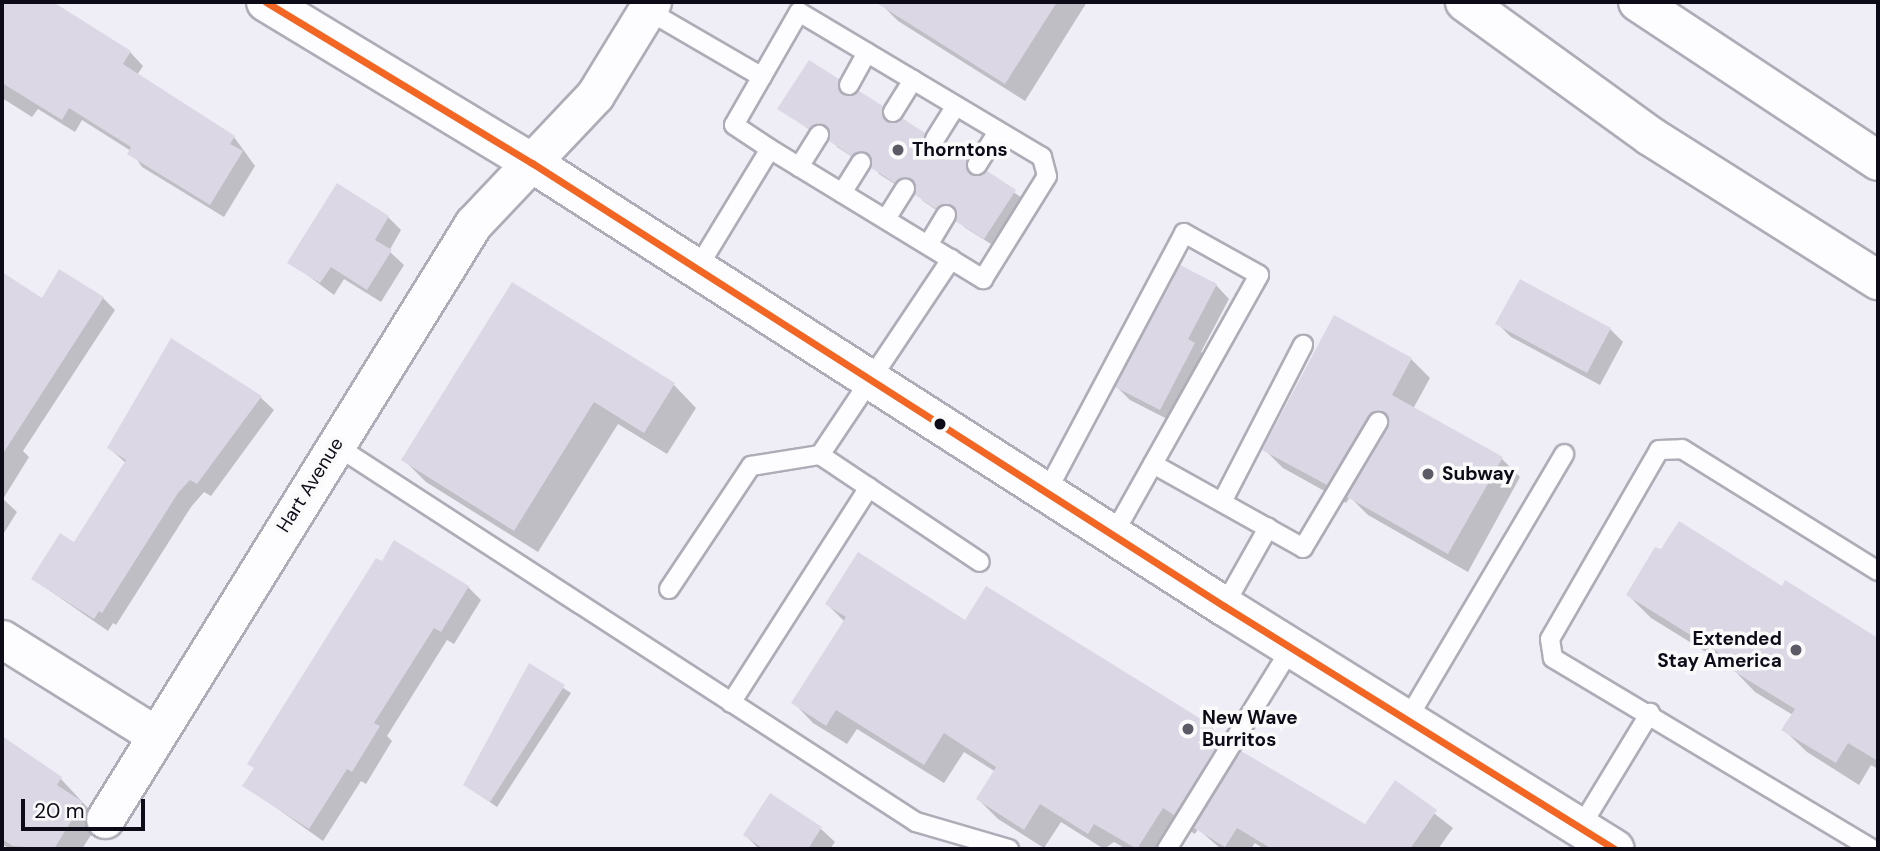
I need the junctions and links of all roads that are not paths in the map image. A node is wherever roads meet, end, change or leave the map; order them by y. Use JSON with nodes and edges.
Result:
{"nodes":[{"id":1,"x":266,"y":2,"type":"edge"},
{"id":2,"x":1465,"y":2,"type":"edge"},
{"id":3,"x":1639,"y":2,"type":"edge"},
{"id":4,"x":650,"y":6,"type":"edge"},
{"id":5,"x":802,"y":7,"type":"edge"},
{"id":6,"x":867,"y":53,"type":"junction"},
{"id":7,"x":762,"y":77,"type":"junction"},
{"id":8,"x":913,"y":80,"type":"junction"},
{"id":9,"x":849,"y":85,"type":"dead end"},
{"id":10,"x":956,"y":106,"type":"junction"},
{"id":11,"x":893,"y":112,"type":"dead end"},
{"id":12,"x":999,"y":132,"type":"junction"},
{"id":13,"x":819,"y":135,"type":"dead end"},
{"id":14,"x":935,"y":139,"type":"dead end"},
{"id":15,"x":770,"y":149,"type":"junction"},
{"id":16,"x":1878,"y":161,"type":"edge"},
{"id":17,"x":861,"y":162,"type":"dead end"},
{"id":18,"x":531,"y":163,"type":"junction"},
{"id":19,"x":977,"y":165,"type":"dead end"},
{"id":20,"x":799,"y":167,"type":"junction"},
{"id":21,"x":905,"y":189,"type":"dead end"},
{"id":22,"x":842,"y":193,"type":"junction"},
{"id":23,"x":946,"y":215,"type":"dead end"},
{"id":24,"x":886,"y":219,"type":"junction"},
{"id":25,"x":928,"y":245,"type":"junction"},
{"id":26,"x":951,"y":259,"type":"junction"},
{"id":27,"x":697,"y":269,"type":"junction"},
{"id":28,"x":1878,"y":280,"type":"edge"},
{"id":29,"x":1303,"y":345,"type":"dead end"},
{"id":30,"x":868,"y":378,"type":"junction"},
{"id":31,"x":1378,"y":422,"type":"dead end"},
{"id":32,"x":335,"y":445,"type":"junction"},
{"id":33,"x":1564,"y":454,"type":"dead end"},
{"id":34,"x":820,"y":455,"type":"junction"},
{"id":35,"x":1153,"y":464,"type":"junction"},
{"id":36,"x":869,"y":487,"type":"junction"},
{"id":37,"x":1047,"y":491,"type":"junction"},
{"id":38,"x":1223,"y":502,"type":"junction"},
{"id":39,"x":1268,"y":528,"type":"junction"},
{"id":40,"x":1114,"y":533,"type":"junction"},
{"id":41,"x":980,"y":562,"type":"dead end"},
{"id":42,"x":1878,"y":571,"type":"edge"},
{"id":43,"x":669,"y":589,"type":"dead end"},
{"id":44,"x":1224,"y":606,"type":"junction"},
{"id":45,"x":2,"y":639,"type":"edge"},
{"id":46,"x":1291,"y":648,"type":"junction"},
{"id":47,"x":731,"y":703,"type":"junction"},
{"id":48,"x":1650,"y":713,"type":"junction"},
{"id":49,"x":1406,"y":720,"type":"junction"},
{"id":50,"x":154,"y":734,"type":"junction"},
{"id":51,"x":105,"y":819,"type":"dead end"},
{"id":52,"x":1580,"y":828,"type":"junction"},
{"id":53,"x":1009,"y":849,"type":"edge"},
{"id":54,"x":1167,"y":849,"type":"edge"},
{"id":55,"x":1614,"y":849,"type":"edge"},
{"id":56,"x":1872,"y":849,"type":"edge"}],
"edges":[{"from":1,"to":18,"type":"main road"},
{"from":2,"to":28,"type":"main road"},
{"from":3,"to":16,"type":"main road"},
{"from":4,"to":7,"type":"lane"},
{"from":4,"to":18,"type":"street","name":"Hart Avenue"},
{"from":5,"to":6,"type":"lane"},
{"from":5,"to":7,"type":"lane"},
{"from":6,"to":8,"type":"lane"},
{"from":6,"to":9,"type":"lane"},
{"from":7,"to":15,"type":"lane"},
{"from":8,"to":10,"type":"lane"},
{"from":8,"to":11,"type":"lane"},
{"from":10,"to":12,"type":"lane"},
{"from":10,"to":14,"type":"lane"},
{"from":12,"to":19,"type":"lane"},
{"from":12,"to":26,"type":"lane"},
{"from":13,"to":20,"type":"lane"},
{"from":15,"to":20,"type":"lane"},
{"from":15,"to":27,"type":"lane"},
{"from":17,"to":22,"type":"lane"},
{"from":18,"to":27,"type":"main road"},
{"from":18,"to":32,"type":"street","name":"Hart Avenue"},
{"from":20,"to":22,"type":"lane"},
{"from":21,"to":24,"type":"lane"},
{"from":22,"to":24,"type":"lane"},
{"from":23,"to":25,"type":"lane"},
{"from":24,"to":25,"type":"lane"},
{"from":25,"to":26,"type":"lane"},
{"from":26,"to":30,"type":"lane"},
{"from":27,"to":30,"type":"main road"},
{"from":29,"to":38,"type":"lane"},
{"from":30,"to":34,"type":"lane"},
{"from":30,"to":37,"type":"main road"},
{"from":31,"to":39,"type":"lane"},
{"from":32,"to":47,"type":"lane"},
{"from":32,"to":50,"type":"street","name":"Hart Avenue"},
{"from":33,"to":49,"type":"lane"},
{"from":34,"to":36,"type":"lane"},
{"from":34,"to":43,"type":"lane"},
{"from":35,"to":37,"type":"lane"},
{"from":35,"to":38,"type":"lane"},
{"from":35,"to":40,"type":"lane"},
{"from":36,"to":41,"type":"lane"},
{"from":36,"to":47,"type":"lane"},
{"from":37,"to":40,"type":"main road"},
{"from":38,"to":39,"type":"lane"},
{"from":39,"to":44,"type":"lane"},
{"from":40,"to":44,"type":"main road"},
{"from":42,"to":48,"type":"lane"},
{"from":44,"to":46,"type":"main road"},
{"from":45,"to":50,"type":"street"},
{"from":46,"to":49,"type":"main road"},
{"from":46,"to":54,"type":"lane"},
{"from":47,"to":53,"type":"lane"},
{"from":48,"to":52,"type":"lane"},
{"from":48,"to":56,"type":"lane"},
{"from":49,"to":52,"type":"main road"},
{"from":50,"to":51,"type":"street","name":"Hart Avenue"},
{"from":52,"to":55,"type":"main road"}]}
